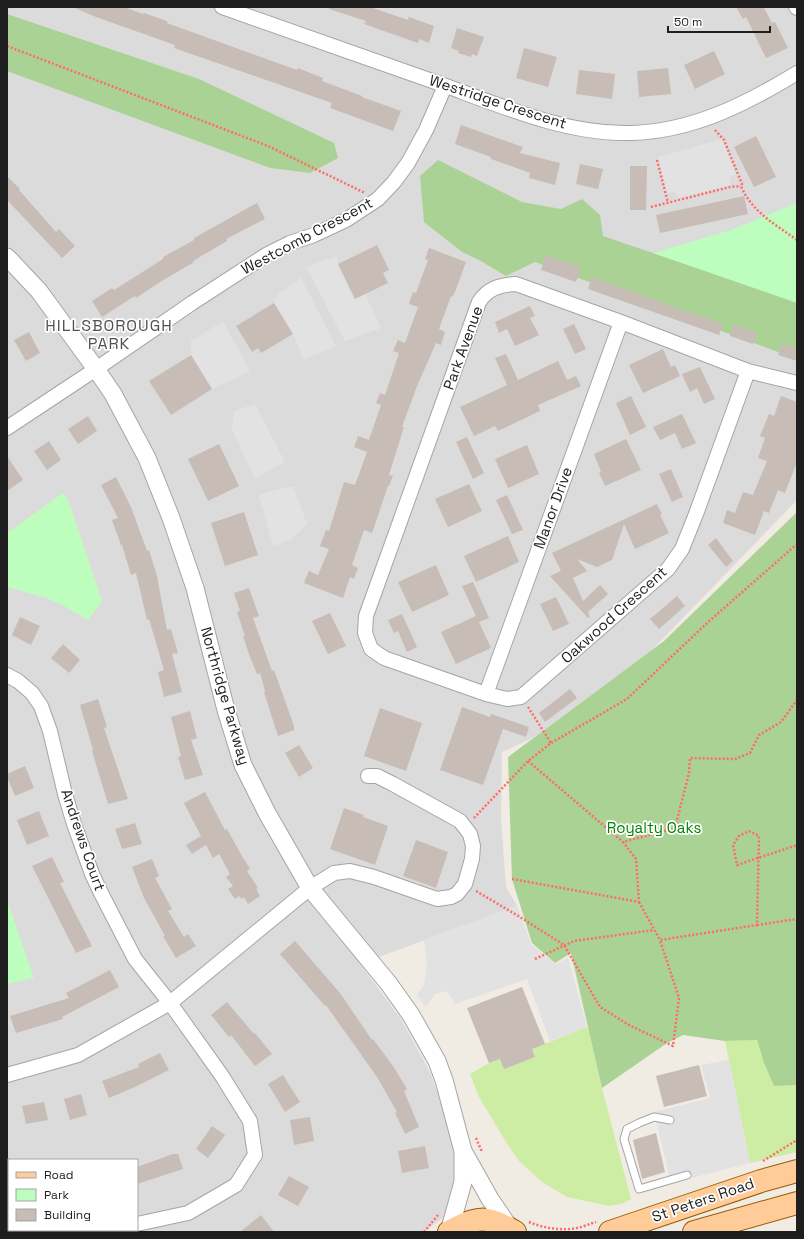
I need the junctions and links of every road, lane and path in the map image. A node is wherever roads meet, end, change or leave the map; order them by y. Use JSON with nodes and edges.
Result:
{"nodes":[{"id":1,"x":222,"y":7,"type":"edge"},
{"id":2,"x":248,"y":11,"type":"edge"},
{"id":3,"x":7,"y":46,"type":"edge"},
{"id":4,"x":797,"y":73,"type":"edge"},
{"id":5,"x":444,"y":86,"type":"junction"},
{"id":6,"x":715,"y":130,"type":"dead end"},
{"id":7,"x":658,"y":160,"type":"dead end"},
{"id":8,"x":741,"y":186,"type":"junction"},
{"id":9,"x":378,"y":199,"type":"junction"},
{"id":10,"x":668,"y":203,"type":"junction"},
{"id":11,"x":651,"y":207,"type":"dead end"},
{"id":12,"x":797,"y":240,"type":"edge"},
{"id":13,"x":7,"y":257,"type":"edge"},
{"id":14,"x":621,"y":322,"type":"junction"},
{"id":15,"x":96,"y":369,"type":"junction"},
{"id":16,"x":748,"y":371,"type":"junction"},
{"id":17,"x":797,"y":383,"type":"edge"},
{"id":18,"x":7,"y":428,"type":"edge"},
{"id":19,"x":797,"y":544,"type":"edge"},
{"id":20,"x":7,"y":675,"type":"edge"},
{"id":21,"x":486,"y":694,"type":"junction"},
{"id":22,"x":521,"y":697,"type":"junction"},
{"id":23,"x":797,"y":700,"type":"edge"},
{"id":24,"x":551,"y":743,"type":"junction"},
{"id":25,"x":528,"y":761,"type":"junction"},
{"id":26,"x":368,"y":776,"type":"dead end"},
{"id":27,"x":465,"y":828,"type":"junction"},
{"id":28,"x":623,"y":842,"type":"junction"},
{"id":29,"x":797,"y":845,"type":"edge"},
{"id":30,"x":758,"y":858,"type":"junction"},
{"id":31,"x":512,"y":879,"type":"dead end"},
{"id":32,"x":465,"y":884,"type":"junction"},
{"id":33,"x":310,"y":888,"type":"junction"},
{"id":34,"x":638,"y":902,"type":"junction"},
{"id":35,"x":797,"y":919,"type":"edge"},
{"id":36,"x":757,"y":925,"type":"junction"},
{"id":37,"x":654,"y":930,"type":"junction"},
{"id":38,"x":660,"y":940,"type":"junction"},
{"id":39,"x":564,"y":946,"type":"junction"},
{"id":40,"x":535,"y":959,"type":"dead end"},
{"id":41,"x":170,"y":1004,"type":"junction"},
{"id":42,"x":7,"y":1075,"type":"edge"},
{"id":43,"x":670,"y":1120,"type":"dead end"},
{"id":44,"x":476,"y":1137,"type":"dead end"},
{"id":45,"x":463,"y":1151,"type":"junction"},
{"id":46,"x":483,"y":1153,"type":"dead end"},
{"id":47,"x":797,"y":1171,"type":"edge"},
{"id":48,"x":687,"y":1175,"type":"dead end"},
{"id":49,"x":797,"y":1202,"type":"edge"},
{"id":50,"x":138,"y":1224,"type":"edge"},
{"id":51,"x":515,"y":1228,"type":"edge"},
{"id":52,"x":449,"y":1232,"type":"edge"},
{"id":53,"x":556,"y":1232,"type":"edge"},
{"id":54,"x":610,"y":1232,"type":"edge"},
{"id":55,"x":694,"y":1232,"type":"edge"}],
"edges":[{"from":1,"to":2,"type":"street","name":"Westridge Crescent"},
{"from":2,"to":5,"type":"street","name":"Westridge Crescent"},
{"from":3,"to":9,"type":"path"},
{"from":4,"to":5,"type":"street","name":"Westridge Crescent"},
{"from":5,"to":9,"type":"street","name":"Westcomb Crescent"},
{"from":6,"to":8,"type":"path"},
{"from":7,"to":10,"type":"path"},
{"from":8,"to":10,"type":"path"},
{"from":8,"to":12,"type":"path"},
{"from":9,"to":15,"type":"street","name":"Westcomb Crescent"},
{"from":10,"to":11,"type":"path"},
{"from":13,"to":15,"type":"street","name":"Northridge Parkway"},
{"from":14,"to":16,"type":"street","name":"Park Avenue"},
{"from":14,"to":21,"type":"street","name":"Manor Drive"},
{"from":14,"to":21,"type":"street","name":"Park Avenue"},
{"from":15,"to":18,"type":"street","name":"Westcomb Crescent"},
{"from":15,"to":33,"type":"street","name":"Northridge Parkway"},
{"from":16,"to":17,"type":"street","name":"Park Avenue"},
{"from":16,"to":22,"type":"street","name":"Oakwood Crescent"},
{"from":19,"to":24,"type":"path"},
{"from":20,"to":41,"type":"street","name":"Andrews Court"},
{"from":21,"to":22,"type":"street"},
{"from":22,"to":24,"type":"path"},
{"from":23,"to":28,"type":"path"},
{"from":24,"to":25,"type":"path"},
{"from":25,"to":27,"type":"path"},
{"from":25,"to":28,"type":"path"},
{"from":26,"to":27,"type":"street"},
{"from":27,"to":32,"type":"street"},
{"from":28,"to":34,"type":"path"},
{"from":29,"to":30,"type":"path"},
{"from":30,"to":30,"type":"path"},
{"from":30,"to":36,"type":"path"},
{"from":31,"to":34,"type":"path"},
{"from":32,"to":33,"type":"street"},
{"from":32,"to":39,"type":"path"},
{"from":33,"to":41,"type":"street"},
{"from":33,"to":45,"type":"street","name":"Northridge Parkway"},
{"from":34,"to":37,"type":"path"},
{"from":35,"to":36,"type":"path"},
{"from":36,"to":38,"type":"path"},
{"from":37,"to":38,"type":"path"},
{"from":37,"to":39,"type":"path"},
{"from":38,"to":39,"type":"path"},
{"from":39,"to":40,"type":"path"},
{"from":41,"to":42,"type":"street"},
{"from":41,"to":50,"type":"street"},
{"from":43,"to":48,"type":"lane"},
{"from":44,"to":46,"type":"path"},
{"from":45,"to":51,"type":"street","name":"Northridge Parkway"},
{"from":45,"to":52,"type":"street","name":"Northridge Parkway"},
{"from":47,"to":54,"type":"main road","name":"St Peters Road"},
{"from":49,"to":55,"type":"main road","name":"St Peters Road"},
{"from":51,"to":52,"type":"main road"},
{"from":51,"to":53,"type":"path"}]}
